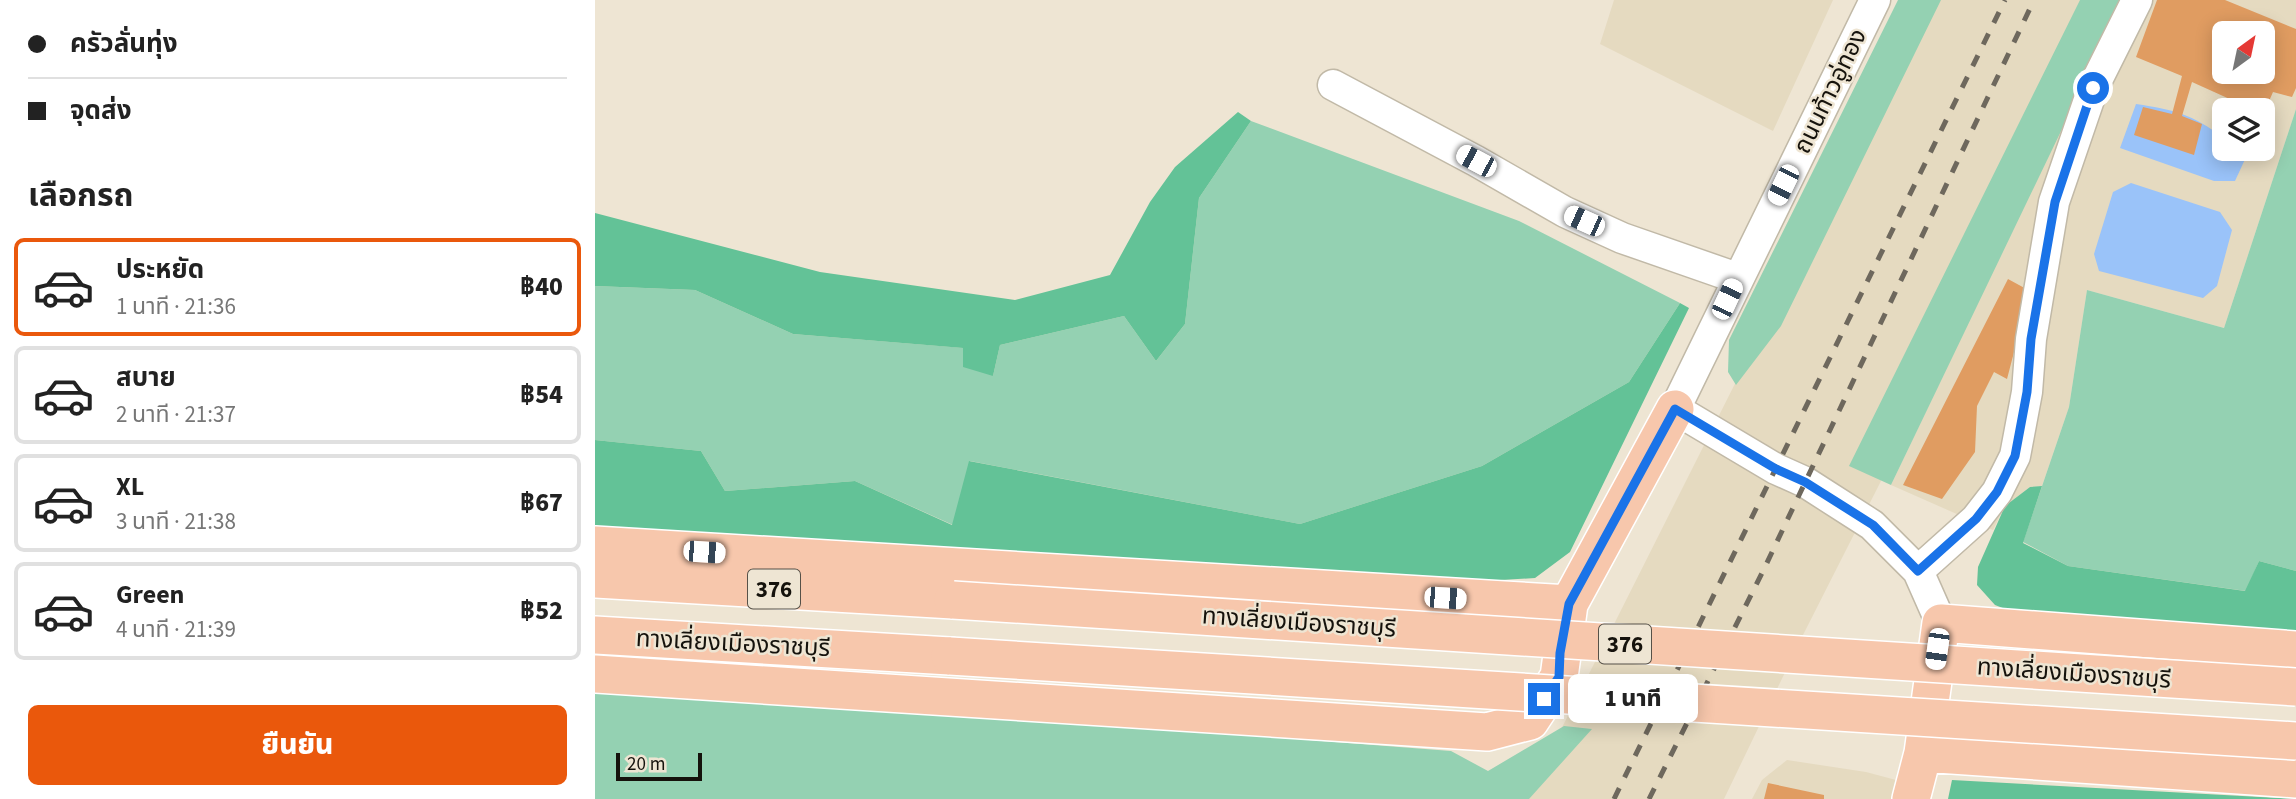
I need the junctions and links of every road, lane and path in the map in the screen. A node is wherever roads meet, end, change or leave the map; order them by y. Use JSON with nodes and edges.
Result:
{"nodes":[{"id":1,"x":1875,"y":0,"type":"edge"},
{"id":2,"x":2137,"y":0,"type":"edge"},
{"id":3,"x":1333,"y":85,"type":"dead end"},
{"id":4,"x":1737,"y":278,"type":"junction"},
{"id":5,"x":1675,"y":409,"type":"junction"},
{"id":6,"x":595,"y":545,"type":"edge"},
{"id":7,"x":1918,"y":571,"type":"junction"},
{"id":8,"x":595,"y":579,"type":"edge"},
{"id":9,"x":1569,"y":604,"type":"junction"},
{"id":10,"x":1941,"y":623,"type":"junction"},
{"id":11,"x":595,"y":635,"type":"edge"},
{"id":12,"x":2296,"y":650,"type":"edge"},
{"id":13,"x":595,"y":674,"type":"edge"},
{"id":14,"x":2296,"y":687,"type":"edge"},
{"id":15,"x":2296,"y":741,"type":"edge"},
{"id":16,"x":1923,"y":753,"type":"junction"},
{"id":17,"x":2296,"y":779,"type":"edge"},
{"id":18,"x":1911,"y":799,"type":"edge"}],
"edges":[{"from":1,"to":4,"type":"street","name":"ถนนท้าวอู่ทอง"},
{"from":2,"to":7,"type":"street"},
{"from":3,"to":4,"type":"street"},
{"from":4,"to":5,"type":"street","name":"ถนนท้าวอู่ทอง"},
{"from":5,"to":7,"type":"street"},
{"from":5,"to":9,"type":"main road"},
{"from":6,"to":9,"type":"main road"},
{"from":7,"to":10,"type":"street"},
{"from":8,"to":14,"type":"main road","name":"ทางเลี่ยงเมืองราชบุรี","number":"376","bridge":true},
{"from":9,"to":13,"type":"main road"},
{"from":10,"to":12,"type":"main road"},
{"from":10,"to":16,"type":"main road"},
{"from":11,"to":15,"type":"main road","name":"ทางเลี่ยงเมืองราชบุรี","number":"376","bridge":true},
{"from":16,"to":17,"type":"main road"},
{"from":16,"to":18,"type":"main road"}]}
